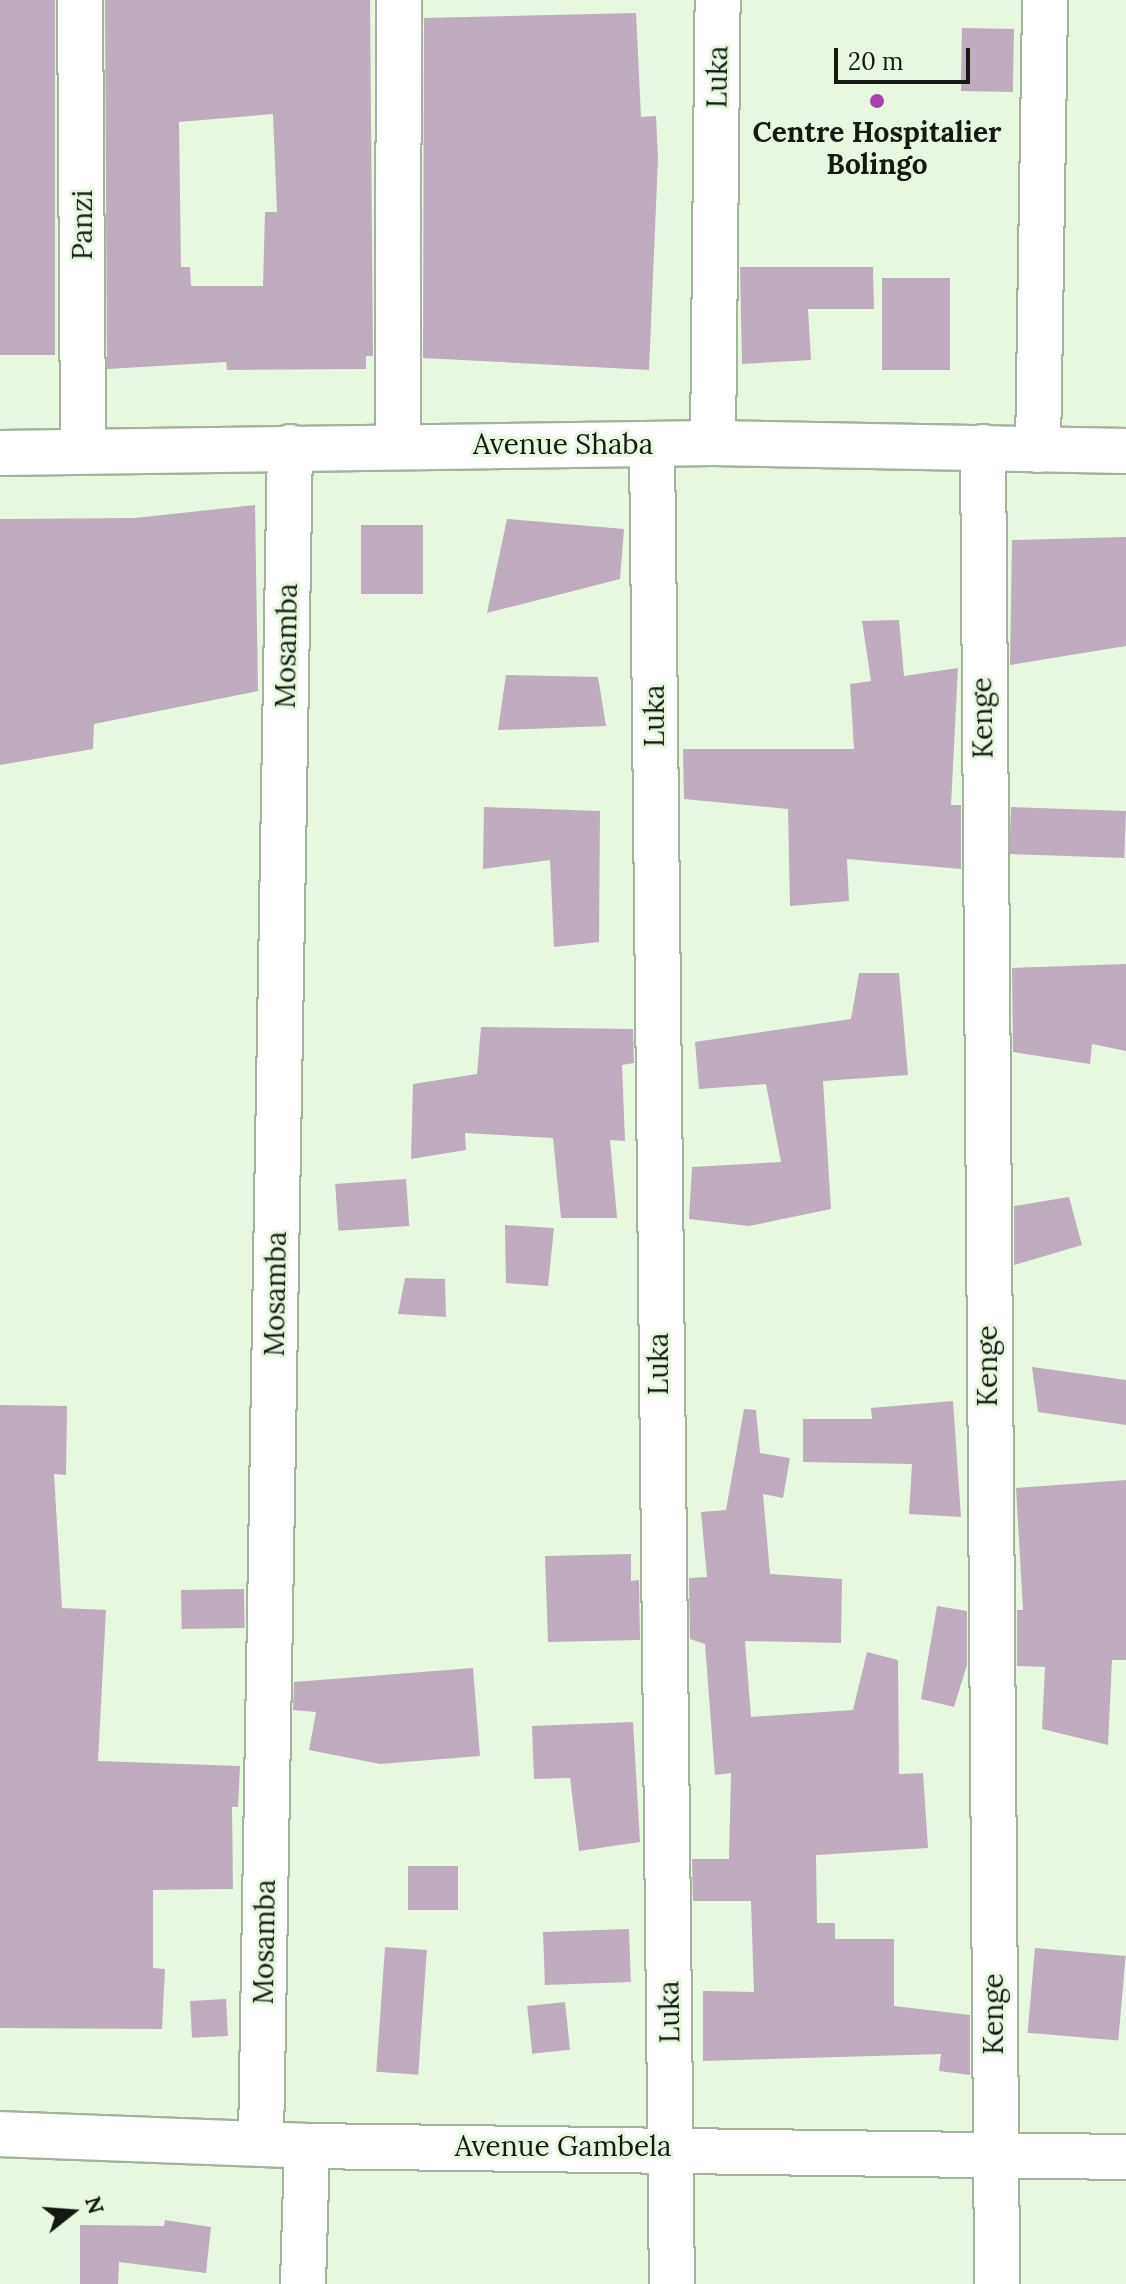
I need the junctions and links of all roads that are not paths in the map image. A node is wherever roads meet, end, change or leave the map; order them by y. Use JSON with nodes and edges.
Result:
{"nodes":[{"id":1,"x":80,"y":0,"type":"edge"},
{"id":2,"x":399,"y":0,"type":"edge"},
{"id":3,"x":718,"y":0,"type":"edge"},
{"id":4,"x":1045,"y":0,"type":"edge"},
{"id":5,"x":713,"y":443,"type":"junction"},
{"id":6,"x":398,"y":444,"type":"junction"},
{"id":7,"x":652,"y":444,"type":"junction"},
{"id":8,"x":290,"y":447,"type":"junction"},
{"id":9,"x":983,"y":447,"type":"junction"},
{"id":10,"x":1038,"y":450,"type":"junction"},
{"id":11,"x":83,"y":451,"type":"junction"},
{"id":12,"x":1126,"y":451,"type":"edge"},
{"id":13,"x":0,"y":453,"type":"edge"},
{"id":14,"x":0,"y":2134,"type":"edge"},
{"id":15,"x":261,"y":2140,"type":"junction"},
{"id":16,"x":307,"y":2146,"type":"junction"},
{"id":17,"x":672,"y":2146,"type":"junction"},
{"id":18,"x":994,"y":2156,"type":"junction"},
{"id":19,"x":1126,"y":2157,"type":"edge"},
{"id":20,"x":303,"y":2284,"type":"edge"},
{"id":21,"x":672,"y":2284,"type":"edge"},
{"id":22,"x":997,"y":2284,"type":"edge"}],
"edges":[{"from":1,"to":11,"type":"street","name":"Panzi"},
{"from":2,"to":6,"type":"street"},
{"from":3,"to":5,"type":"street","name":"Luka"},
{"from":4,"to":10,"type":"street"},
{"from":5,"to":7,"type":"street","name":"Avenue Shaba"},
{"from":5,"to":9,"type":"street","name":"Avenue Shaba"},
{"from":6,"to":7,"type":"street","name":"Avenue Shaba"},
{"from":6,"to":8,"type":"street","name":"Avenue Shaba"},
{"from":7,"to":17,"type":"street","name":"Luka"},
{"from":8,"to":11,"type":"street","name":"Avenue Shaba"},
{"from":8,"to":15,"type":"street","name":"Mosamba"},
{"from":9,"to":10,"type":"street","name":"Avenue Shaba"},
{"from":9,"to":18,"type":"street","name":"Kenge"},
{"from":10,"to":12,"type":"street","name":"Avenue Shaba"},
{"from":11,"to":13,"type":"street","name":"Avenue Shaba"},
{"from":14,"to":15,"type":"street","name":"Avenue Gambela"},
{"from":15,"to":16,"type":"street","name":"Avenue Gambela"},
{"from":16,"to":17,"type":"street","name":"Avenue Gambela"},
{"from":16,"to":20,"type":"street"},
{"from":17,"to":18,"type":"street","name":"Avenue Gambela"},
{"from":17,"to":21,"type":"street","name":"Luka"},
{"from":18,"to":19,"type":"street","name":"Avenue Gambela"},
{"from":18,"to":22,"type":"street","name":"Kenge"}]}
